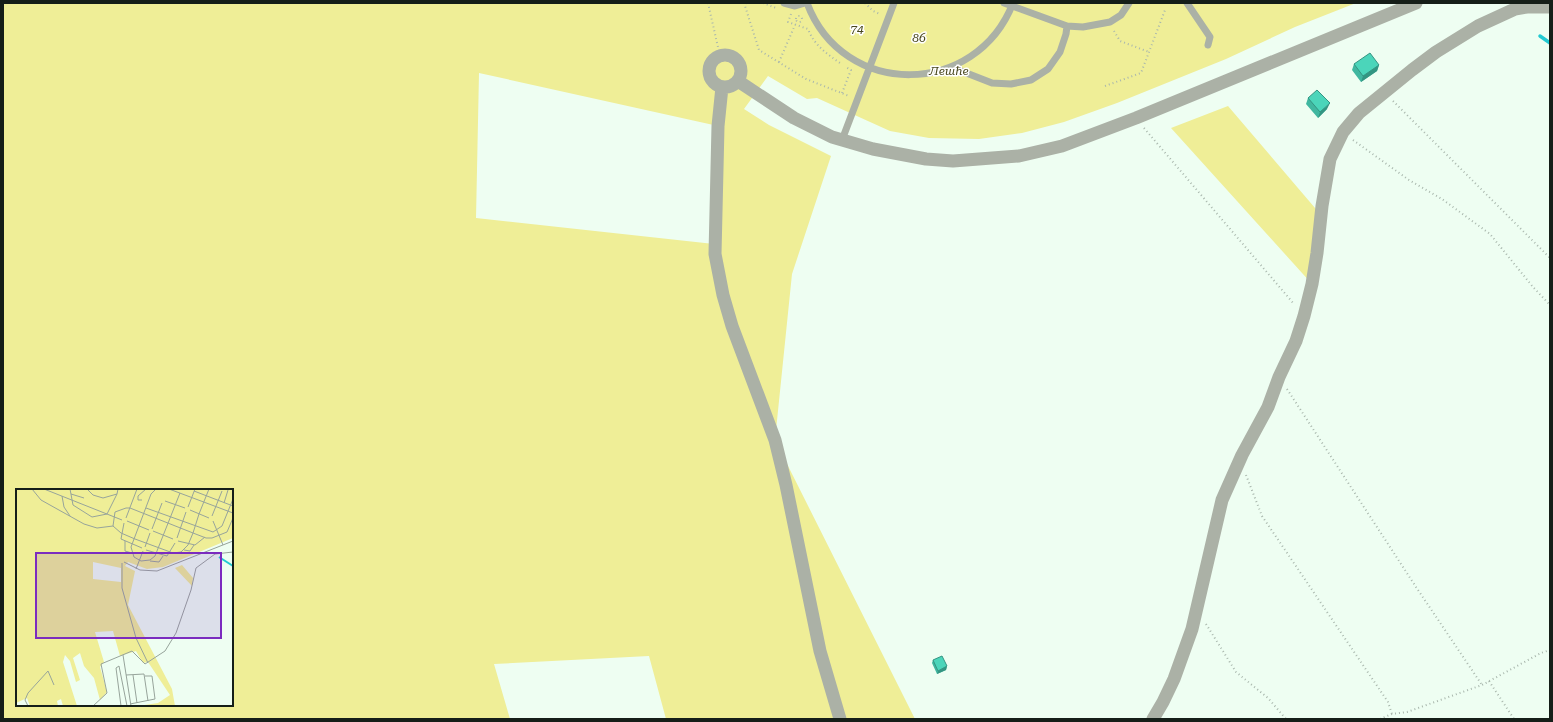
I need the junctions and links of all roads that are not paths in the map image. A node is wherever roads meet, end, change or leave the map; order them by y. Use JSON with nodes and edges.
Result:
{"nodes":[{"id":1,"x":784,"y":3,"type":"edge"},
{"id":2,"x":806,"y":3,"type":"edge"},
{"id":3,"x":894,"y":3,"type":"edge"},
{"id":4,"x":1004,"y":3,"type":"edge"},
{"id":5,"x":1129,"y":3,"type":"edge"},
{"id":6,"x":1187,"y":3,"type":"edge"},
{"id":7,"x":1416,"y":3,"type":"edge"},
{"id":8,"x":1012,"y":4,"type":"edge"},
{"id":9,"x":1550,"y":7,"type":"edge"},
{"id":10,"x":1067,"y":26,"type":"junction"},
{"id":11,"x":1208,"y":45,"type":"dead end"},
{"id":12,"x":951,"y":67,"type":"junction"},
{"id":13,"x":870,"y":68,"type":"junction"},
{"id":14,"x":738,"y":81,"type":"junction"},
{"id":15,"x":722,"y":87,"type":"junction"},
{"id":16,"x":842,"y":140,"type":"junction"},
{"id":17,"x":840,"y":719,"type":"edge"},
{"id":18,"x":1153,"y":719,"type":"edge"}],
"edges":[{"from":1,"to":2,"type":"lane"},
{"from":2,"to":13,"type":"lane"},
{"from":3,"to":13,"type":"lane"},
{"from":4,"to":8,"type":"lane"},
{"from":5,"to":10,"type":"lane"},
{"from":6,"to":11,"type":"lane"},
{"from":7,"to":16,"type":"street"},
{"from":8,"to":10,"type":"lane"},
{"from":8,"to":12,"type":"lane"},
{"from":9,"to":18,"type":"street"},
{"from":10,"to":12,"type":"lane"},
{"from":12,"to":13,"type":"lane"},
{"from":13,"to":16,"type":"lane"},
{"from":14,"to":15,"type":"street"},
{"from":14,"to":15,"type":"street"},
{"from":14,"to":16,"type":"street"},
{"from":15,"to":17,"type":"street"}]}
